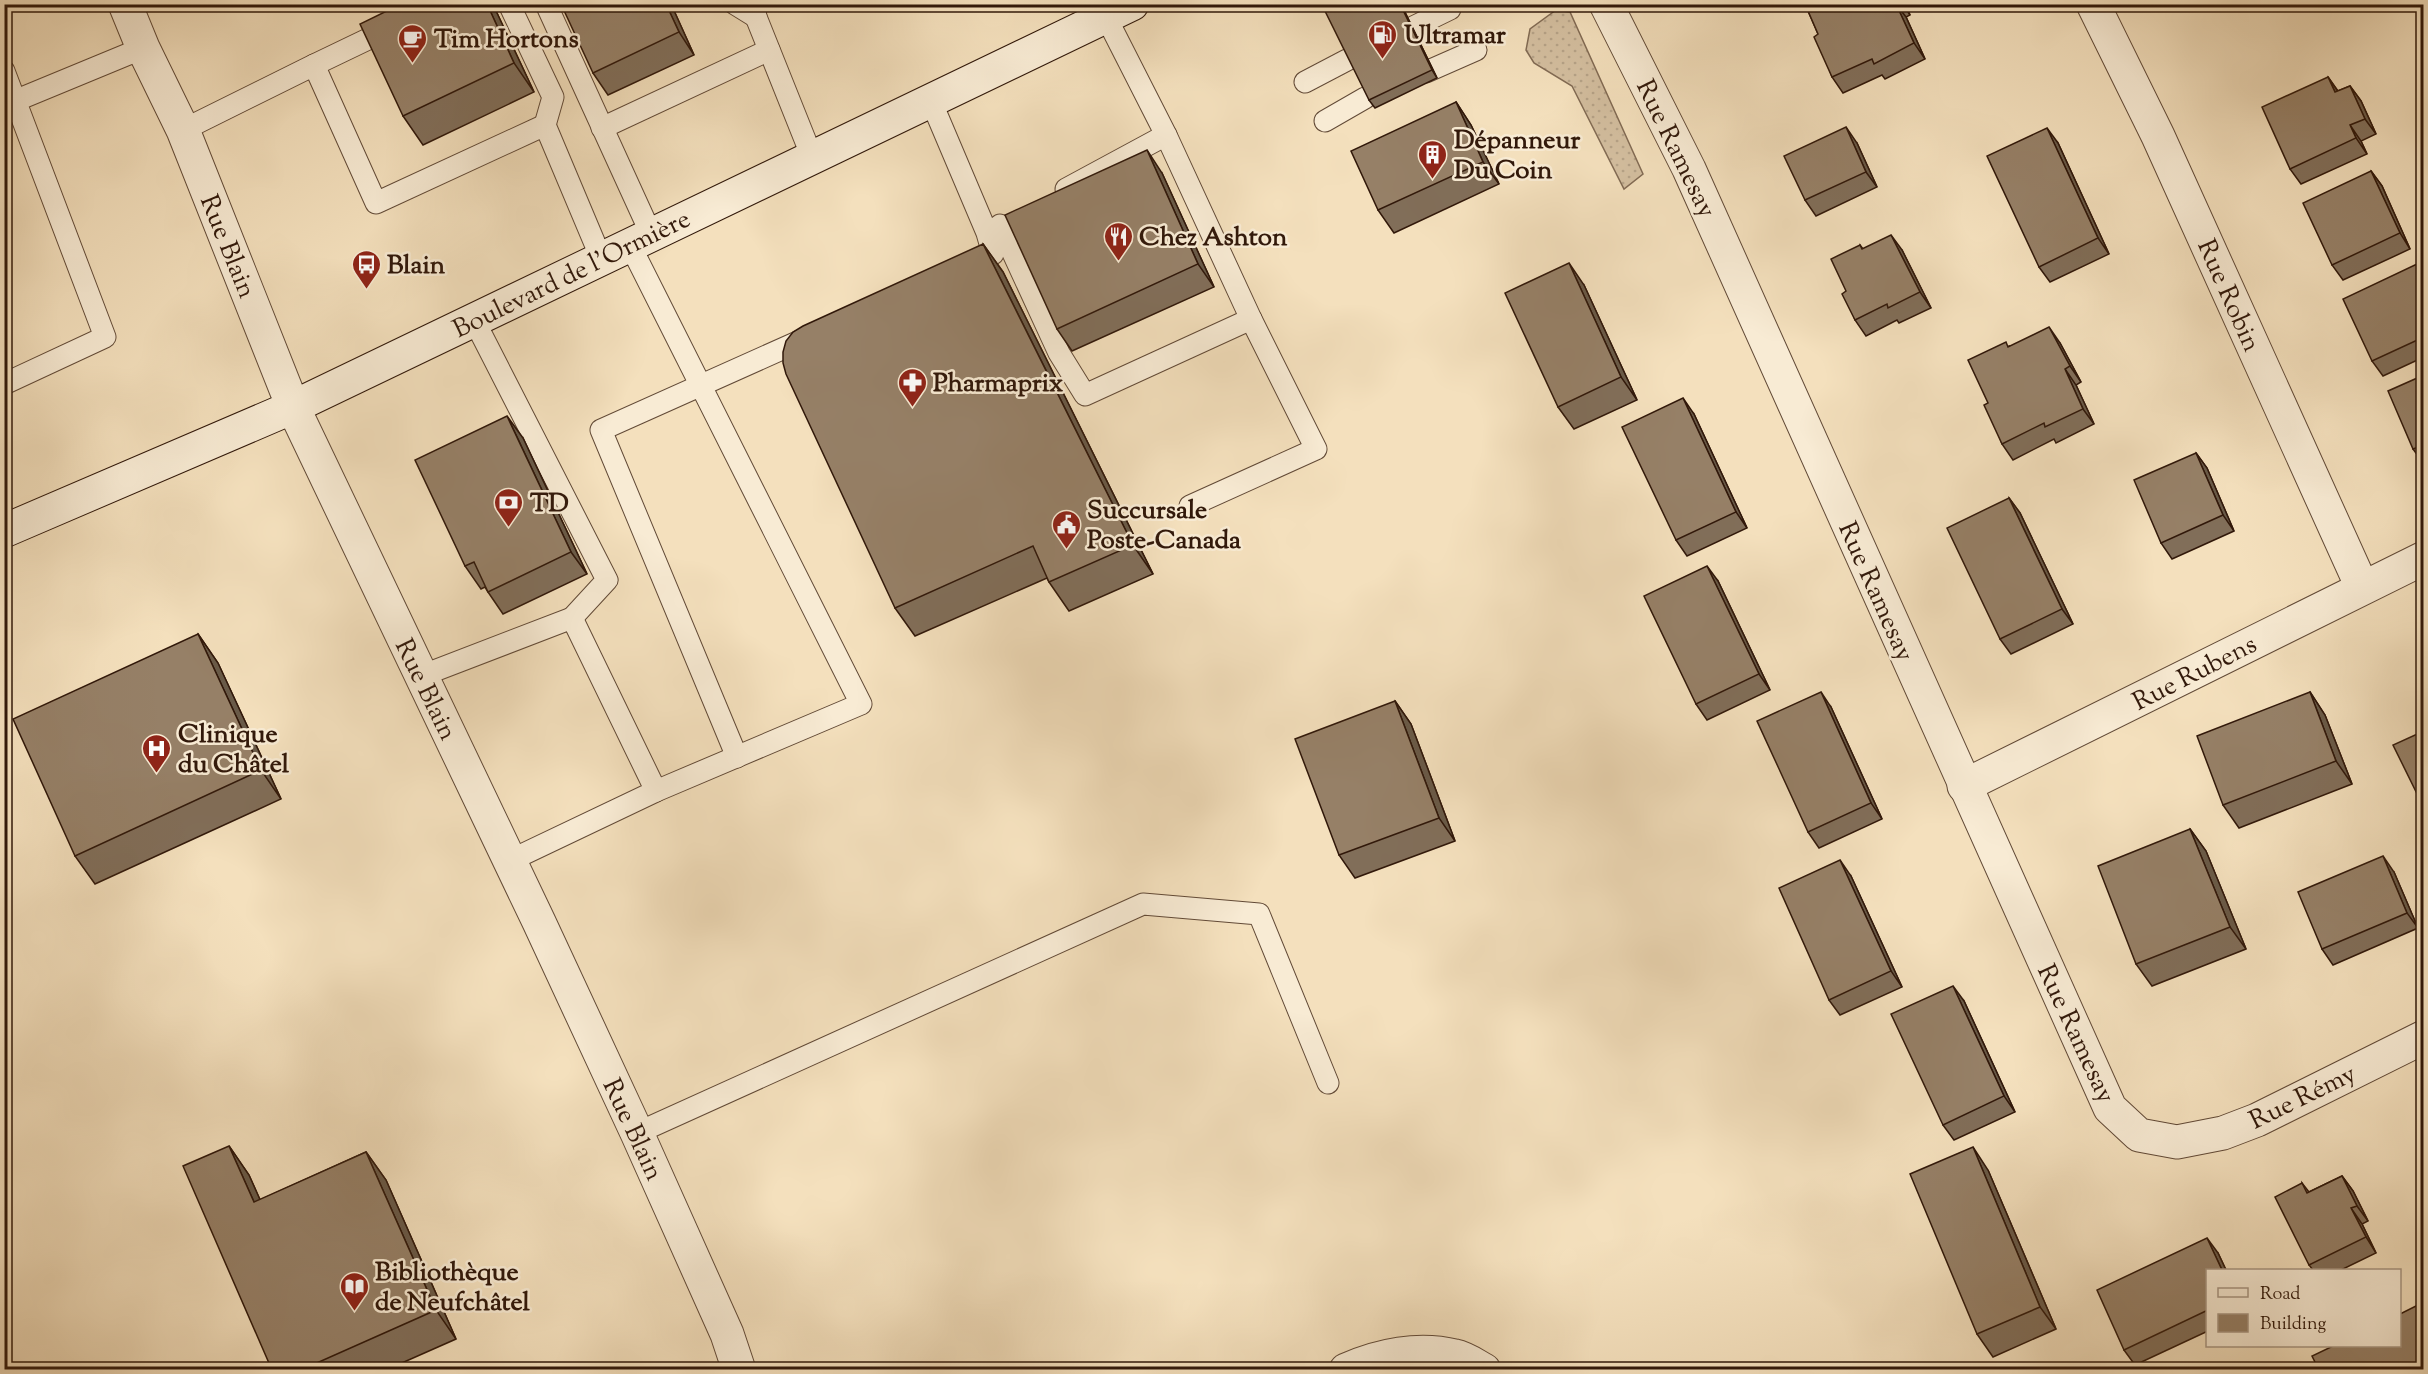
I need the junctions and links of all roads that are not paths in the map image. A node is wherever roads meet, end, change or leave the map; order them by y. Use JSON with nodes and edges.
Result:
{"nodes":[{"id":1,"x":125,"y":4,"type":"edge"},
{"id":2,"x":441,"y":4,"type":"edge"},
{"id":3,"x":509,"y":4,"type":"edge"},
{"id":4,"x":546,"y":4,"type":"edge"},
{"id":5,"x":735,"y":4,"type":"edge"},
{"id":6,"x":1606,"y":4,"type":"edge"},
{"id":7,"x":2093,"y":4,"type":"edge"},
{"id":8,"x":1450,"y":9,"type":"dead end"},
{"id":9,"x":755,"y":11,"type":"edge"},
{"id":10,"x":1119,"y":11,"type":"edge"},
{"id":11,"x":1405,"y":31,"type":"edge"},
{"id":12,"x":143,"y":48,"type":"junction"},
{"id":13,"x":769,"y":50,"type":"junction"},
{"id":14,"x":1476,"y":50,"type":"dead end"},
{"id":15,"x":1347,"y":60,"type":"edge"},
{"id":16,"x":314,"y":65,"type":"junction"},
{"id":17,"x":4,"y":71,"type":"edge"},
{"id":18,"x":1426,"y":72,"type":"edge"},
{"id":19,"x":1305,"y":82,"type":"dead end"},
{"id":20,"x":1365,"y":99,"type":"edge"},
{"id":21,"x":931,"y":101,"type":"junction"},
{"id":22,"x":10,"y":103,"type":"edge"},
{"id":23,"x":1325,"y":121,"type":"dead end"},
{"id":24,"x":545,"y":125,"type":"junction"},
{"id":25,"x":602,"y":128,"type":"junction"},
{"id":26,"x":183,"y":130,"type":"junction"},
{"id":27,"x":1166,"y":135,"type":"junction"},
{"id":28,"x":812,"y":157,"type":"junction"},
{"id":29,"x":1052,"y":197,"type":"edge"},
{"id":30,"x":1021,"y":214,"type":"edge"},
{"id":31,"x":993,"y":229,"type":"junction"},
{"id":32,"x":627,"y":246,"type":"junction"},
{"id":33,"x":950,"y":274,"type":"edge"},
{"id":34,"x":1251,"y":319,"type":"junction"},
{"id":35,"x":474,"y":320,"type":"junction"},
{"id":36,"x":830,"y":327,"type":"edge"},
{"id":37,"x":4,"y":384,"type":"edge"},
{"id":38,"x":700,"y":385,"type":"junction"},
{"id":39,"x":293,"y":407,"type":"junction"},
{"id":40,"x":1190,"y":506,"type":"dead end"},
{"id":41,"x":4,"y":531,"type":"edge"},
{"id":42,"x":2424,"y":558,"type":"edge"},
{"id":43,"x":2362,"y":587,"type":"junction"},
{"id":44,"x":572,"y":618,"type":"junction"},
{"id":45,"x":421,"y":676,"type":"junction"},
{"id":46,"x":737,"y":757,"type":"junction"},
{"id":47,"x":1964,"y":786,"type":"junction"},
{"id":48,"x":656,"y":791,"type":"junction"},
{"id":49,"x":509,"y":861,"type":"junction"},
{"id":50,"x":2424,"y":1037,"type":"edge"},
{"id":51,"x":1328,"y":1083,"type":"dead end"},
{"id":52,"x":637,"y":1133,"type":"junction"},
{"id":53,"x":2177,"y":1142,"type":"joint"},
{"id":54,"x":739,"y":1370,"type":"edge"},
{"id":55,"x":1346,"y":1370,"type":"edge"},
{"id":56,"x":1484,"y":1370,"type":"edge"}],
"edges":[{"from":1,"to":12,"type":"street","name":"Rue Blain"},
{"from":2,"to":16,"type":"lane"},
{"from":3,"to":24,"type":"lane"},
{"from":4,"to":25,"type":"lane"},
{"from":5,"to":9,"type":"lane"},
{"from":6,"to":47,"type":"street","name":"Rue Ramesay"},
{"from":7,"to":43,"type":"street","name":"Rue Robin"},
{"from":8,"to":11,"type":"lane"},
{"from":9,"to":13,"type":"lane"},
{"from":10,"to":21,"type":"street","name":"Boulevard de l'Ormière"},
{"from":10,"to":27,"type":"lane"},
{"from":12,"to":22,"type":"lane"},
{"from":12,"to":26,"type":"street","name":"Rue Blain"},
{"from":13,"to":25,"type":"lane"},
{"from":13,"to":28,"type":"lane"},
{"from":14,"to":18,"type":"lane"},
{"from":15,"to":19,"type":"lane"},
{"from":16,"to":24,"type":"lane"},
{"from":16,"to":26,"type":"lane"},
{"from":17,"to":22,"type":"lane"},
{"from":20,"to":23,"type":"lane"},
{"from":21,"to":28,"type":"street","name":"Boulevard de l'Ormière"},
{"from":21,"to":31,"type":"lane"},
{"from":22,"to":37,"type":"lane"},
{"from":24,"to":32,"type":"lane"},
{"from":25,"to":32,"type":"lane"},
{"from":26,"to":39,"type":"street","name":"Rue Blain"},
{"from":27,"to":29,"type":"lane"},
{"from":27,"to":34,"type":"lane"},
{"from":28,"to":32,"type":"street","name":"Boulevard de l'Ormière"},
{"from":30,"to":31,"type":"lane"},
{"from":31,"to":33,"type":"lane"},
{"from":31,"to":34,"type":"lane"},
{"from":32,"to":35,"type":"street","name":"Boulevard de l'Ormière"},
{"from":32,"to":38,"type":"lane"},
{"from":34,"to":40,"type":"lane"},
{"from":35,"to":39,"type":"street","name":"Boulevard de l'Ormière"},
{"from":35,"to":44,"type":"lane"},
{"from":36,"to":38,"type":"lane"},
{"from":38,"to":46,"type":"lane"},
{"from":38,"to":46,"type":"lane"},
{"from":39,"to":41,"type":"street","name":"Boulevard de l'Ormière"},
{"from":39,"to":45,"type":"street","name":"Rue Blain"},
{"from":42,"to":43,"type":"street","name":"Rue Rubens"},
{"from":43,"to":47,"type":"street","name":"Rue Rubens"},
{"from":44,"to":45,"type":"lane"},
{"from":44,"to":48,"type":"lane"},
{"from":45,"to":49,"type":"street","name":"Rue Blain"},
{"from":46,"to":48,"type":"lane"},
{"from":47,"to":53,"type":"street","name":"Rue Ramesay"},
{"from":48,"to":49,"type":"lane"},
{"from":49,"to":52,"type":"street","name":"Rue Blain"},
{"from":50,"to":53,"type":"street","name":"Rue Rémy"},
{"from":51,"to":52,"type":"lane"},
{"from":52,"to":54,"type":"street","name":"Rue Blain"},
{"from":55,"to":56,"type":"street"}]}
